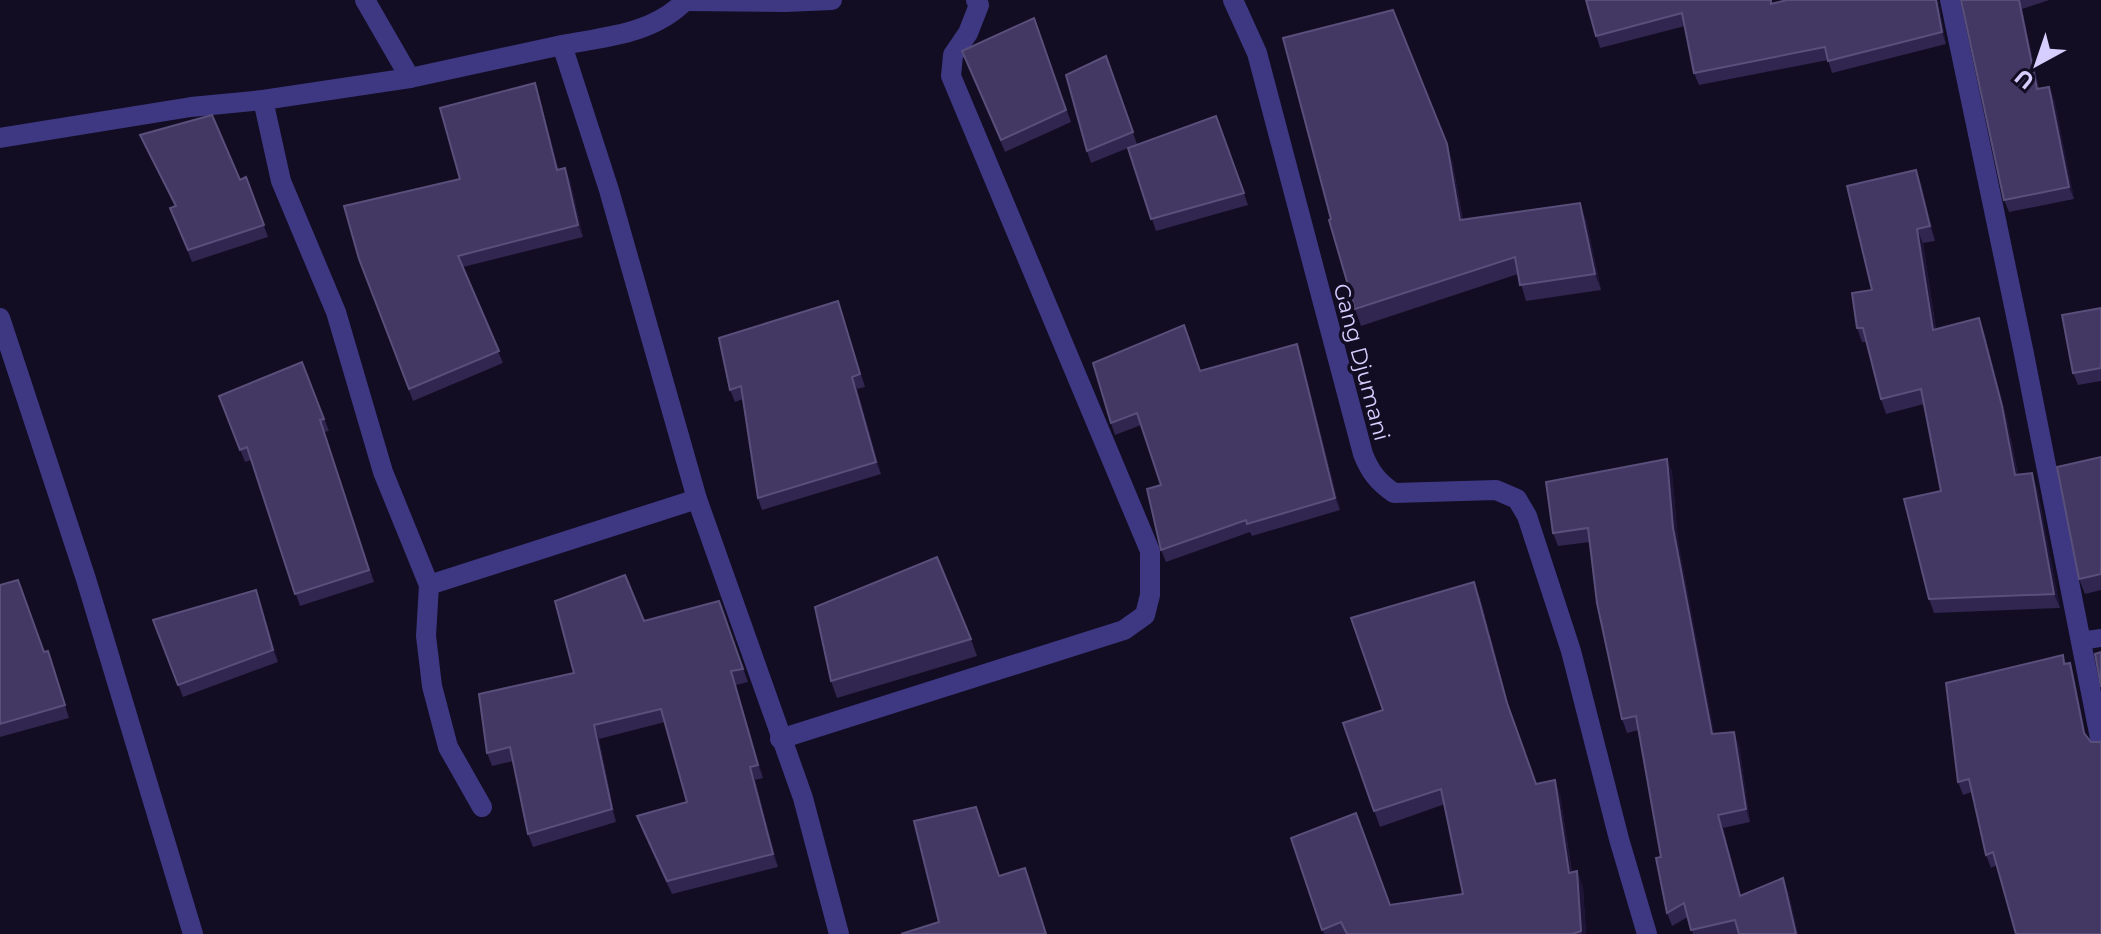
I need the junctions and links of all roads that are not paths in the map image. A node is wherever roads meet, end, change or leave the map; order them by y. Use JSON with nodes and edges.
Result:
{"nodes":[{"id":1,"x":365,"y":0,"type":"edge"},
{"id":2,"x":832,"y":0,"type":"edge"},
{"id":3,"x":976,"y":0,"type":"edge"},
{"id":4,"x":1233,"y":0,"type":"edge"},
{"id":5,"x":1950,"y":0,"type":"edge"},
{"id":6,"x":685,"y":1,"type":"edge"},
{"id":7,"x":562,"y":45,"type":"junction"},
{"id":8,"x":410,"y":78,"type":"junction"},
{"id":9,"x":263,"y":100,"type":"junction"},
{"id":10,"x":0,"y":138,"type":"edge"},
{"id":11,"x":0,"y":318,"type":"edge"},
{"id":12,"x":697,"y":499,"type":"junction"},
{"id":13,"x":429,"y":585,"type":"junction"},
{"id":14,"x":2091,"y":639,"type":"edge"},
{"id":15,"x":780,"y":739,"type":"junction"},
{"id":16,"x":2101,"y":743,"type":"edge"},
{"id":17,"x":482,"y":807,"type":"dead end"},
{"id":18,"x":193,"y":934,"type":"edge"},
{"id":19,"x":839,"y":934,"type":"edge"},
{"id":20,"x":1647,"y":934,"type":"edge"}],
"edges":[{"from":1,"to":8,"type":"street"},
{"from":2,"to":6,"type":"street"},
{"from":3,"to":15,"type":"street"},
{"from":4,"to":20,"type":"street","name":"Gang Djumani"},
{"from":5,"to":14,"type":"street"},
{"from":6,"to":7,"type":"street"},
{"from":7,"to":8,"type":"street"},
{"from":7,"to":12,"type":"street"},
{"from":8,"to":9,"type":"street"},
{"from":9,"to":10,"type":"street"},
{"from":9,"to":13,"type":"street"},
{"from":11,"to":18,"type":"street"},
{"from":12,"to":13,"type":"street"},
{"from":12,"to":15,"type":"street"},
{"from":13,"to":17,"type":"street"},
{"from":14,"to":16,"type":"street"},
{"from":15,"to":19,"type":"street"}]}
